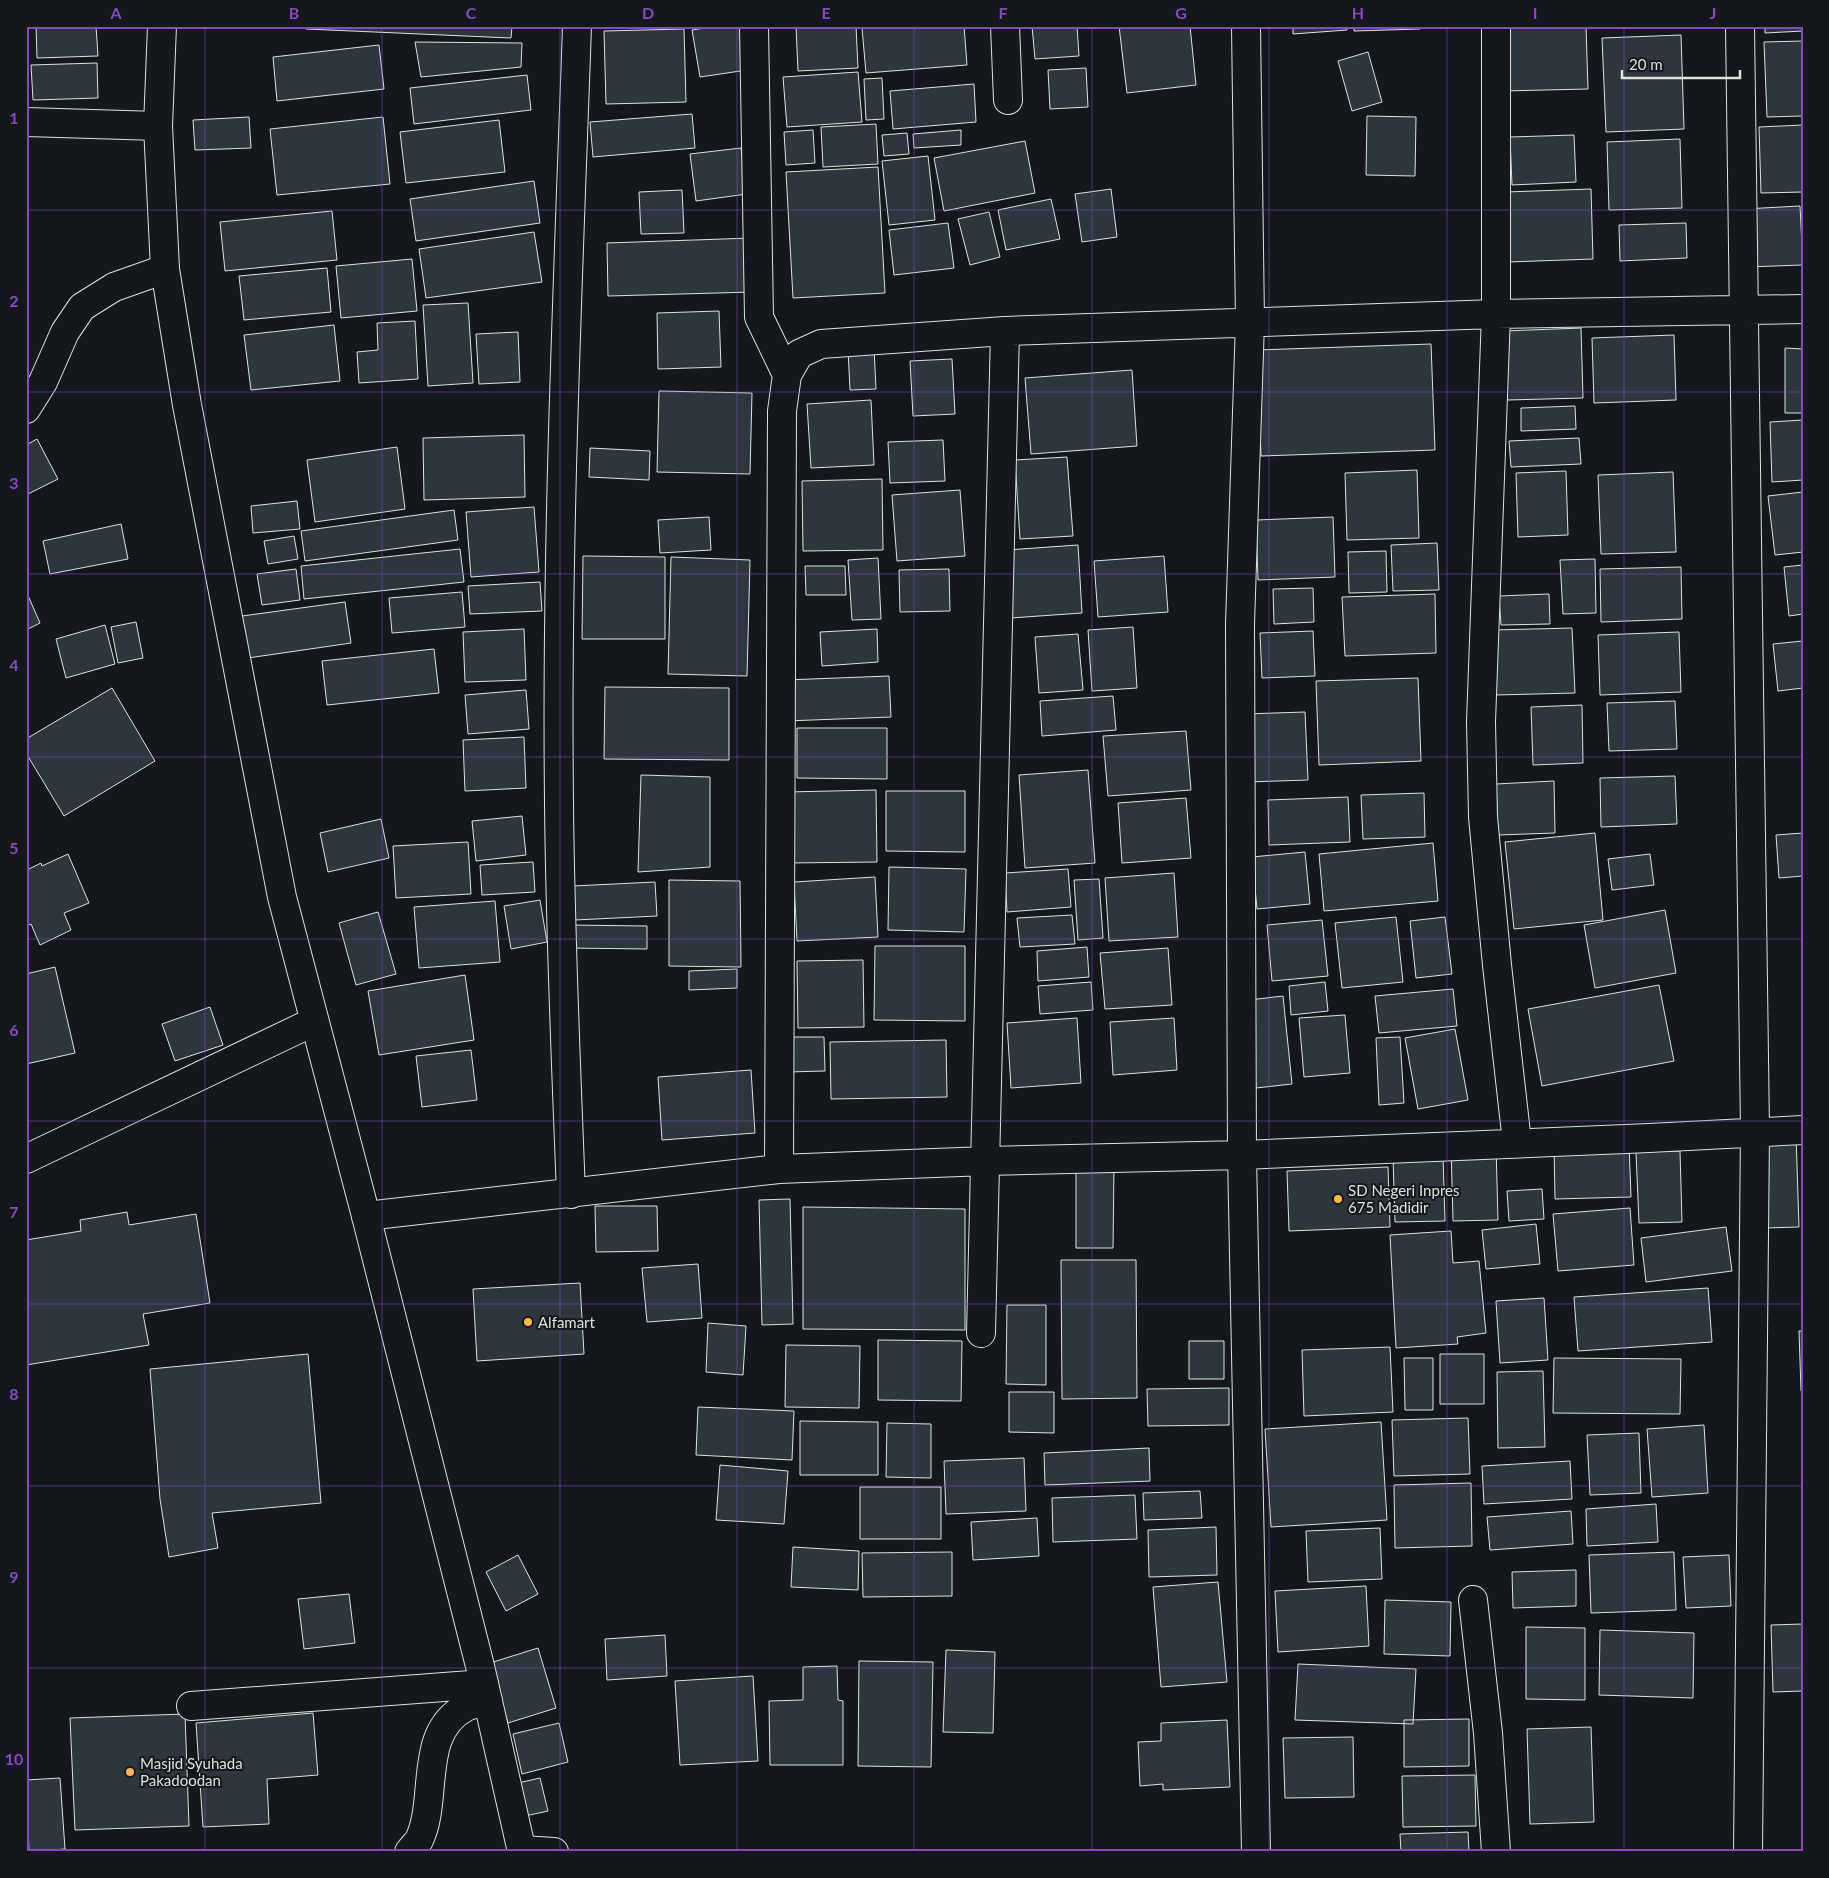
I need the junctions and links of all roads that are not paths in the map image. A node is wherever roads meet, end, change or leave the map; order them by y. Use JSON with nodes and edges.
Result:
{"nodes":[{"id":1,"x":162,"y":26,"type":"edge"},
{"id":2,"x":577,"y":26,"type":"edge"},
{"id":3,"x":754,"y":26,"type":"edge"},
{"id":4,"x":1005,"y":26,"type":"edge"},
{"id":5,"x":1246,"y":26,"type":"edge"},
{"id":6,"x":1496,"y":26,"type":"edge"},
{"id":7,"x":1740,"y":26,"type":"edge"},
{"id":8,"x":1008,"y":100,"type":"dead end"},
{"id":9,"x":26,"y":122,"type":"edge"},
{"id":10,"x":158,"y":126,"type":"junction"},
{"id":11,"x":165,"y":269,"type":"junction"},
{"id":12,"x":1803,"y":309,"type":"edge"},
{"id":13,"x":1743,"y":310,"type":"junction"},
{"id":14,"x":1496,"y":314,"type":"junction"},
{"id":15,"x":1250,"y":322,"type":"junction"},
{"id":16,"x":1005,"y":331,"type":"junction"},
{"id":17,"x":788,"y":375,"type":"junction"},
{"id":18,"x":26,"y":409,"type":"edge"},
{"id":19,"x":313,"y":1022,"type":"junction"},
{"id":20,"x":1803,"y":1130,"type":"edge"},
{"id":21,"x":1755,"y":1131,"type":"junction"},
{"id":22,"x":1517,"y":1142,"type":"junction"},
{"id":23,"x":1242,"y":1155,"type":"junction"},
{"id":24,"x":26,"y":1159,"type":"edge"},
{"id":25,"x":986,"y":1161,"type":"junction"},
{"id":26,"x":779,"y":1169,"type":"junction"},
{"id":27,"x":571,"y":1194,"type":"junction"},
{"id":28,"x":366,"y":1216,"type":"junction"},
{"id":29,"x":981,"y":1333,"type":"dead end"},
{"id":30,"x":1473,"y":1600,"type":"dead end"},
{"id":31,"x":486,"y":1692,"type":"junction"},
{"id":32,"x":190,"y":1706,"type":"dead end"},
{"id":33,"x":522,"y":1851,"type":"edge"},
{"id":34,"x":409,"y":1852,"type":"edge"},
{"id":35,"x":554,"y":1852,"type":"edge"},
{"id":36,"x":1256,"y":1852,"type":"edge"},
{"id":37,"x":1496,"y":1852,"type":"edge"},
{"id":38,"x":1748,"y":1852,"type":"edge"}],
"edges":[{"from":1,"to":10,"type":"street"},
{"from":2,"to":27,"type":"street"},
{"from":3,"to":17,"type":"street"},
{"from":4,"to":8,"type":"street"},
{"from":5,"to":15,"type":"street"},
{"from":6,"to":14,"type":"street"},
{"from":7,"to":13,"type":"street"},
{"from":9,"to":10,"type":"street"},
{"from":10,"to":11,"type":"street"},
{"from":11,"to":18,"type":"street"},
{"from":11,"to":19,"type":"street"},
{"from":12,"to":13,"type":"street"},
{"from":13,"to":14,"type":"street"},
{"from":13,"to":21,"type":"street"},
{"from":14,"to":15,"type":"street"},
{"from":14,"to":22,"type":"street"},
{"from":15,"to":16,"type":"street"},
{"from":15,"to":23,"type":"street"},
{"from":16,"to":17,"type":"street"},
{"from":16,"to":25,"type":"street"},
{"from":17,"to":26,"type":"street"},
{"from":19,"to":24,"type":"street"},
{"from":19,"to":28,"type":"street"},
{"from":20,"to":21,"type":"street"},
{"from":21,"to":22,"type":"street"},
{"from":21,"to":38,"type":"street"},
{"from":22,"to":23,"type":"street"},
{"from":23,"to":25,"type":"street"},
{"from":23,"to":36,"type":"street"},
{"from":25,"to":26,"type":"street"},
{"from":25,"to":29,"type":"street"},
{"from":26,"to":27,"type":"street"},
{"from":27,"to":28,"type":"street"},
{"from":28,"to":31,"type":"street"},
{"from":30,"to":37,"type":"street"},
{"from":31,"to":32,"type":"street"},
{"from":31,"to":33,"type":"street"},
{"from":31,"to":34,"type":"street"},
{"from":33,"to":35,"type":"street"}]}
